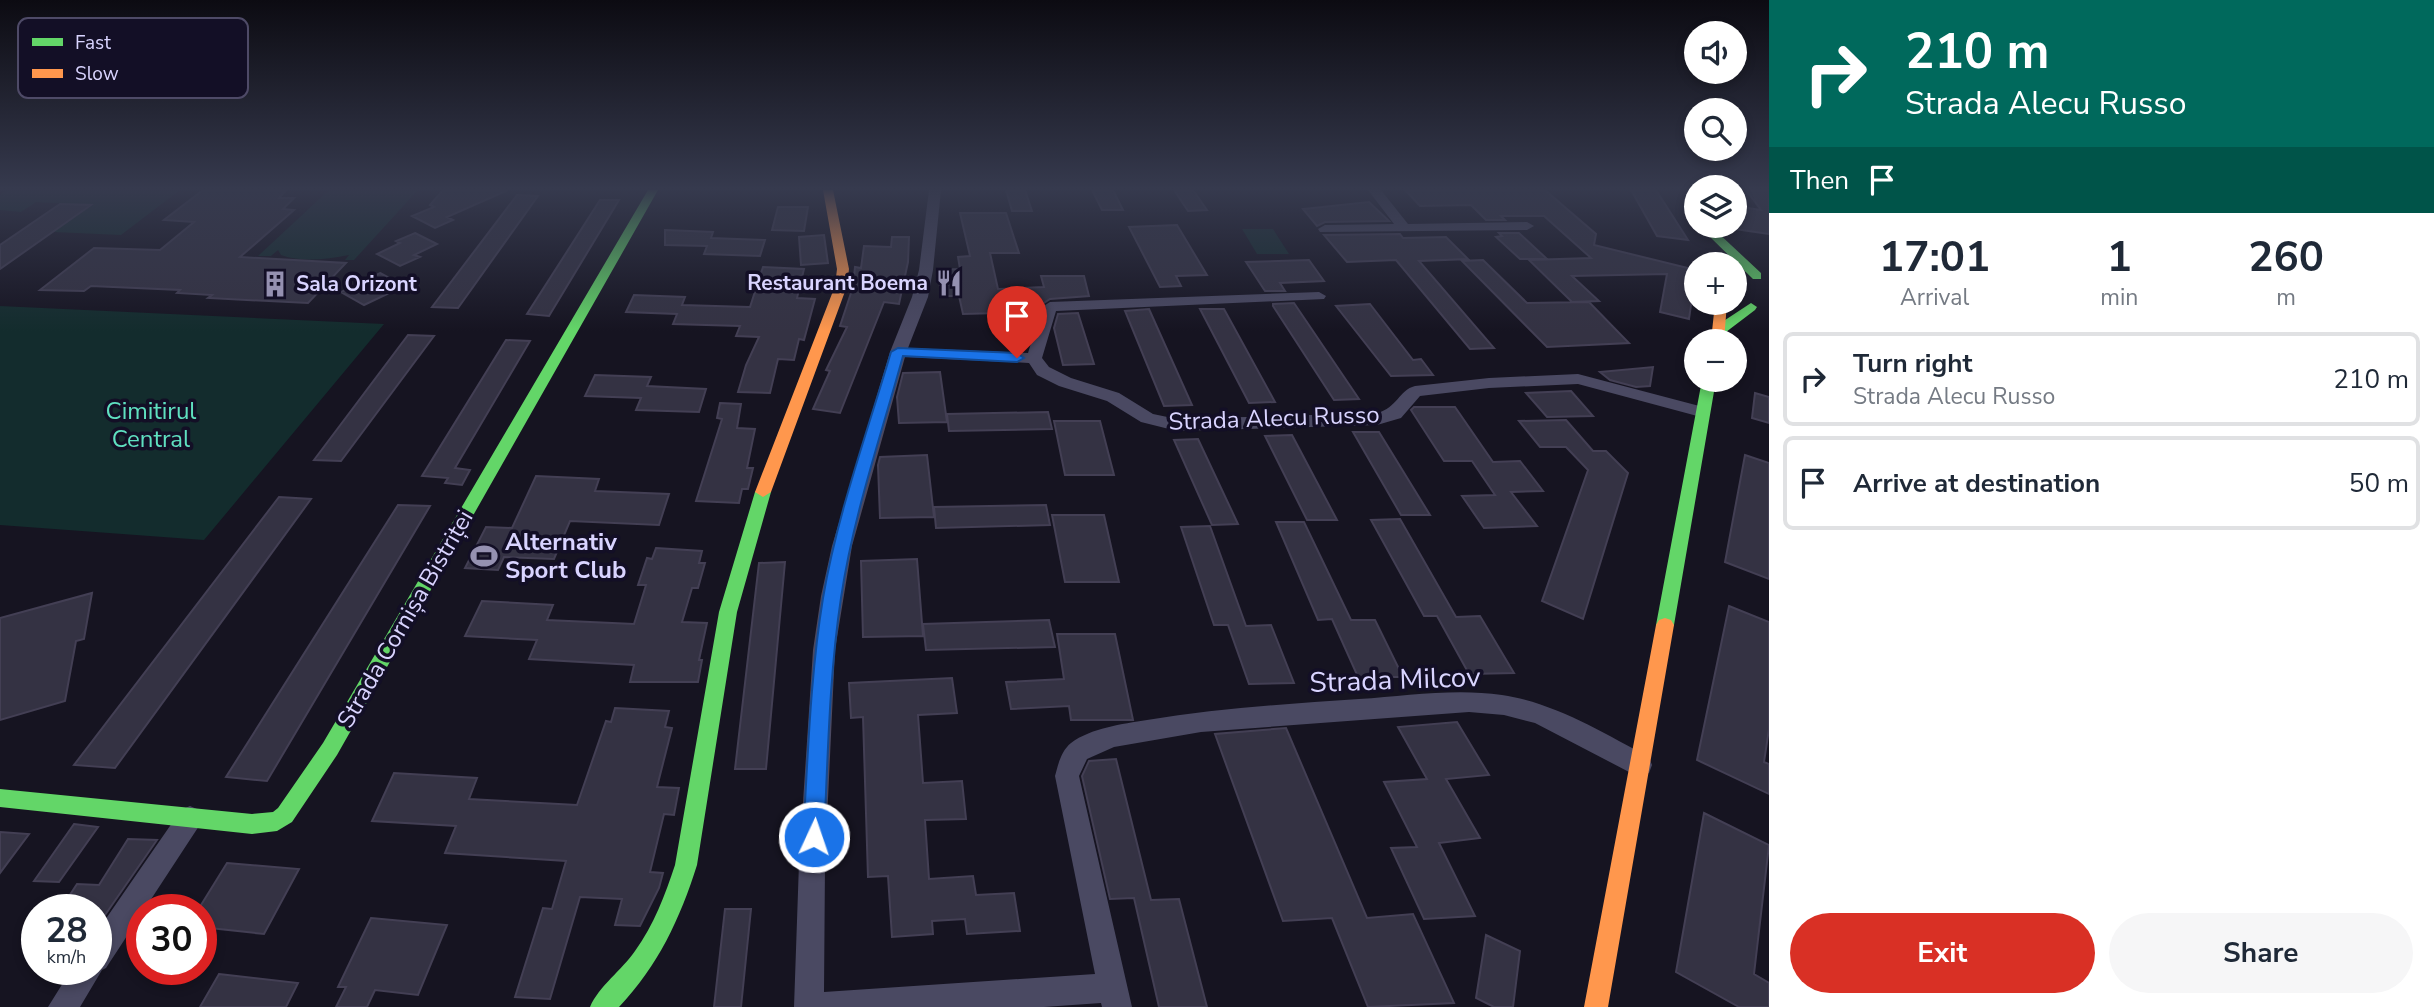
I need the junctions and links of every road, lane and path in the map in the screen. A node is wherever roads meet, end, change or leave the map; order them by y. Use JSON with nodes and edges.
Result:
{"nodes":[{"id":1,"x":626,"y":237,"type":"edge"},
{"id":2,"x":837,"y":237,"type":"edge"},
{"id":3,"x":930,"y":237,"type":"edge"},
{"id":4,"x":1721,"y":238,"type":"edge"},
{"id":5,"x":1763,"y":277,"type":"edge"},
{"id":6,"x":1319,"y":296,"type":"dead end"},
{"id":7,"x":1747,"y":305,"type":"edge"},
{"id":8,"x":1751,"y":307,"type":"junction"},
{"id":9,"x":1768,"y":311,"type":"edge"},
{"id":10,"x":1727,"y":329,"type":"edge"},
{"id":11,"x":898,"y":352,"type":"junction"},
{"id":12,"x":1034,"y":358,"type":"junction"},
{"id":13,"x":1706,"y":392,"type":"edge"},
{"id":14,"x":1701,"y":412,"type":"junction"},
{"id":15,"x":1640,"y":765,"type":"junction"},
{"id":16,"x":0,"y":798,"type":"edge"},
{"id":17,"x":190,"y":818,"type":"junction"},
{"id":18,"x":112,"y":934,"type":"edge"},
{"id":19,"x":78,"y":985,"type":"edge"},
{"id":20,"x":1115,"y":997,"type":"edge"},
{"id":21,"x":63,"y":1007,"type":"edge"},
{"id":22,"x":602,"y":1007,"type":"edge"},
{"id":23,"x":811,"y":1007,"type":"edge"},
{"id":24,"x":1596,"y":1007,"type":"edge"}],
"edges":[{"from":1,"to":17,"type":"street","name":"Strada Cornișa Bistriței"},
{"from":2,"to":22,"type":"street"},
{"from":3,"to":11,"type":"street"},
{"from":4,"to":5,"type":"street"},
{"from":6,"to":12,"type":"street"},
{"from":7,"to":8,"type":"street"},
{"from":8,"to":9,"type":"street"},
{"from":8,"to":10,"type":"street"},
{"from":11,"to":12,"type":"street"},
{"from":11,"to":23,"type":"street"},
{"from":12,"to":14,"type":"street","name":"Strada Alecu Russo"},
{"from":13,"to":14,"type":"street"},
{"from":14,"to":15,"type":"street"},
{"from":15,"to":20,"type":"street","name":"Strada Milcov"},
{"from":15,"to":24,"type":"street"},
{"from":16,"to":17,"type":"street","name":"Strada Cornișa Bistriței"},
{"from":17,"to":18,"type":"street"},
{"from":19,"to":21,"type":"street"},
{"from":20,"to":23,"type":"street"}]}
